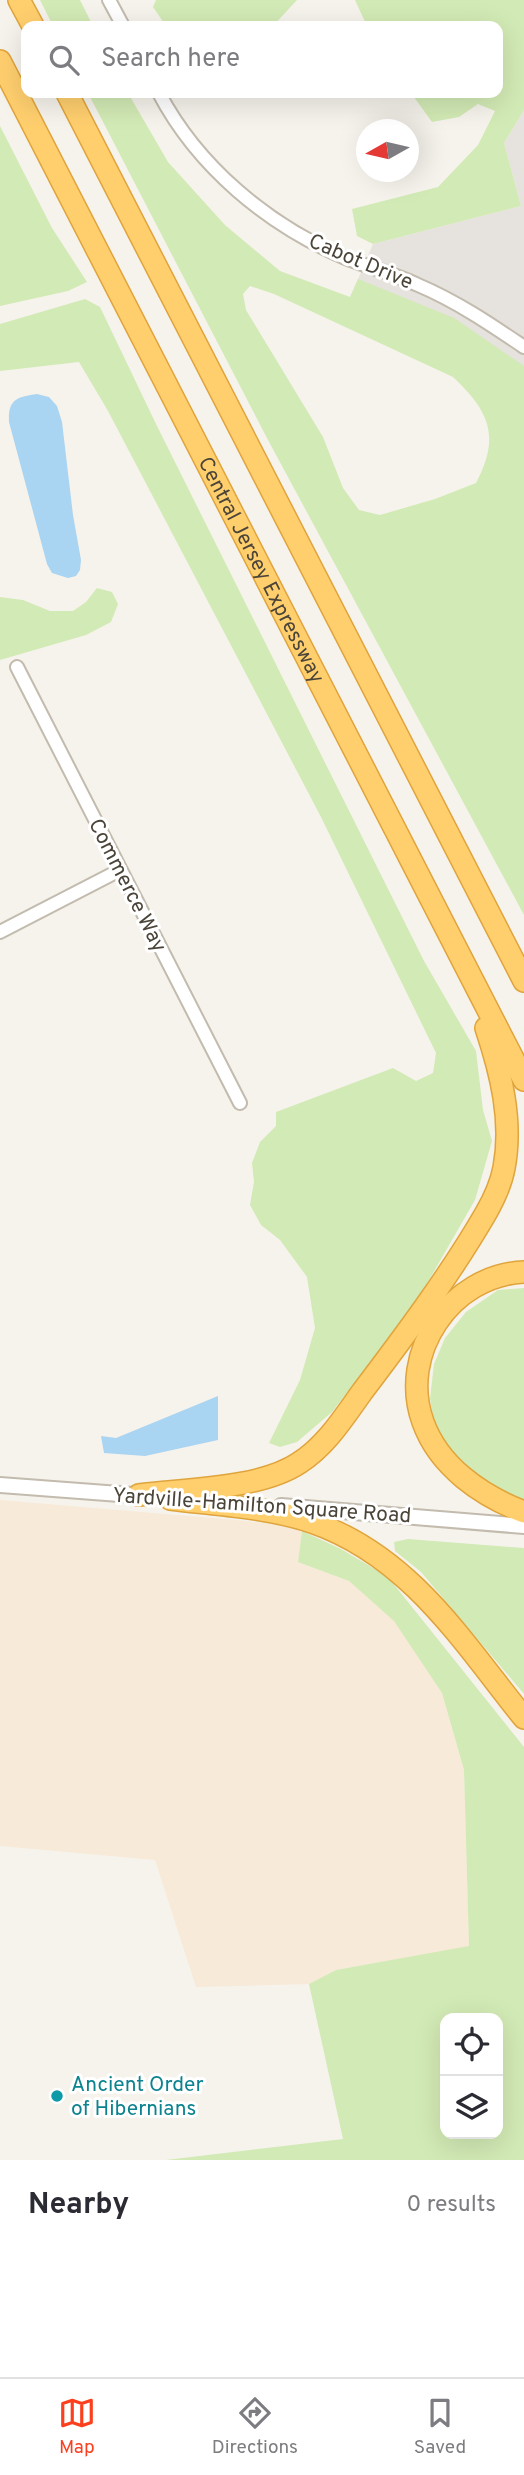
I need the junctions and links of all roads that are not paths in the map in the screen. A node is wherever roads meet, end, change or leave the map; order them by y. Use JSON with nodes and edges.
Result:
{"nodes":[{"id":1,"x":19,"y":0,"type":"edge"},
{"id":2,"x":110,"y":0,"type":"edge"},
{"id":3,"x":30,"y":21,"type":"edge"},
{"id":4,"x":120,"y":21,"type":"edge"},
{"id":5,"x":0,"y":61,"type":"edge"},
{"id":6,"x":70,"y":98,"type":"edge"},
{"id":7,"x":162,"y":98,"type":"edge"},
{"id":8,"x":524,"y":348,"type":"edge"},
{"id":9,"x":17,"y":667,"type":"dead end"},
{"id":10,"x":411,"y":762,"type":"junction"},
{"id":11,"x":371,"y":782,"type":"junction"},
{"id":12,"x":120,"y":870,"type":"junction"},
{"id":13,"x":0,"y":932,"type":"edge"},
{"id":14,"x":524,"y":957,"type":"edge"},
{"id":15,"x":524,"y":981,"type":"edge"},
{"id":16,"x":524,"y":1080,"type":"edge"},
{"id":17,"x":240,"y":1103,"type":"dead end"},
{"id":18,"x":524,"y":1272,"type":"edge"},
{"id":19,"x":0,"y":1485,"type":"edge"},
{"id":20,"x":143,"y":1496,"type":"junction"},
{"id":21,"x":524,"y":1512,"type":"edge"},
{"id":22,"x":524,"y":1526,"type":"edge"},
{"id":23,"x":524,"y":1718,"type":"edge"}],
"edges":[{"from":1,"to":3,"type":"highway"},
{"from":2,"to":4,"type":"street"},
{"from":5,"to":11,"type":"highway","name":"Central Jersey Expressway"},
{"from":6,"to":10,"type":"highway"},
{"from":7,"to":8,"type":"street","name":"Cabot Drive"},
{"from":9,"to":12,"type":"street","name":"Commerce Way"},
{"from":10,"to":14,"type":"highway"},
{"from":10,"to":15,"type":"highway"},
{"from":11,"to":16,"type":"highway","name":"Central Jersey Expressway"},
{"from":11,"to":20,"type":"highway"},
{"from":12,"to":13,"type":"street"},
{"from":12,"to":17,"type":"street","name":"Commerce Way"},
{"from":18,"to":21,"type":"highway"},
{"from":19,"to":20,"type":"street","name":"Yardville-Hamilton Square Road"},
{"from":20,"to":22,"type":"street","name":"Yardville-Hamilton Square Road"},
{"from":20,"to":23,"type":"highway"}]}
